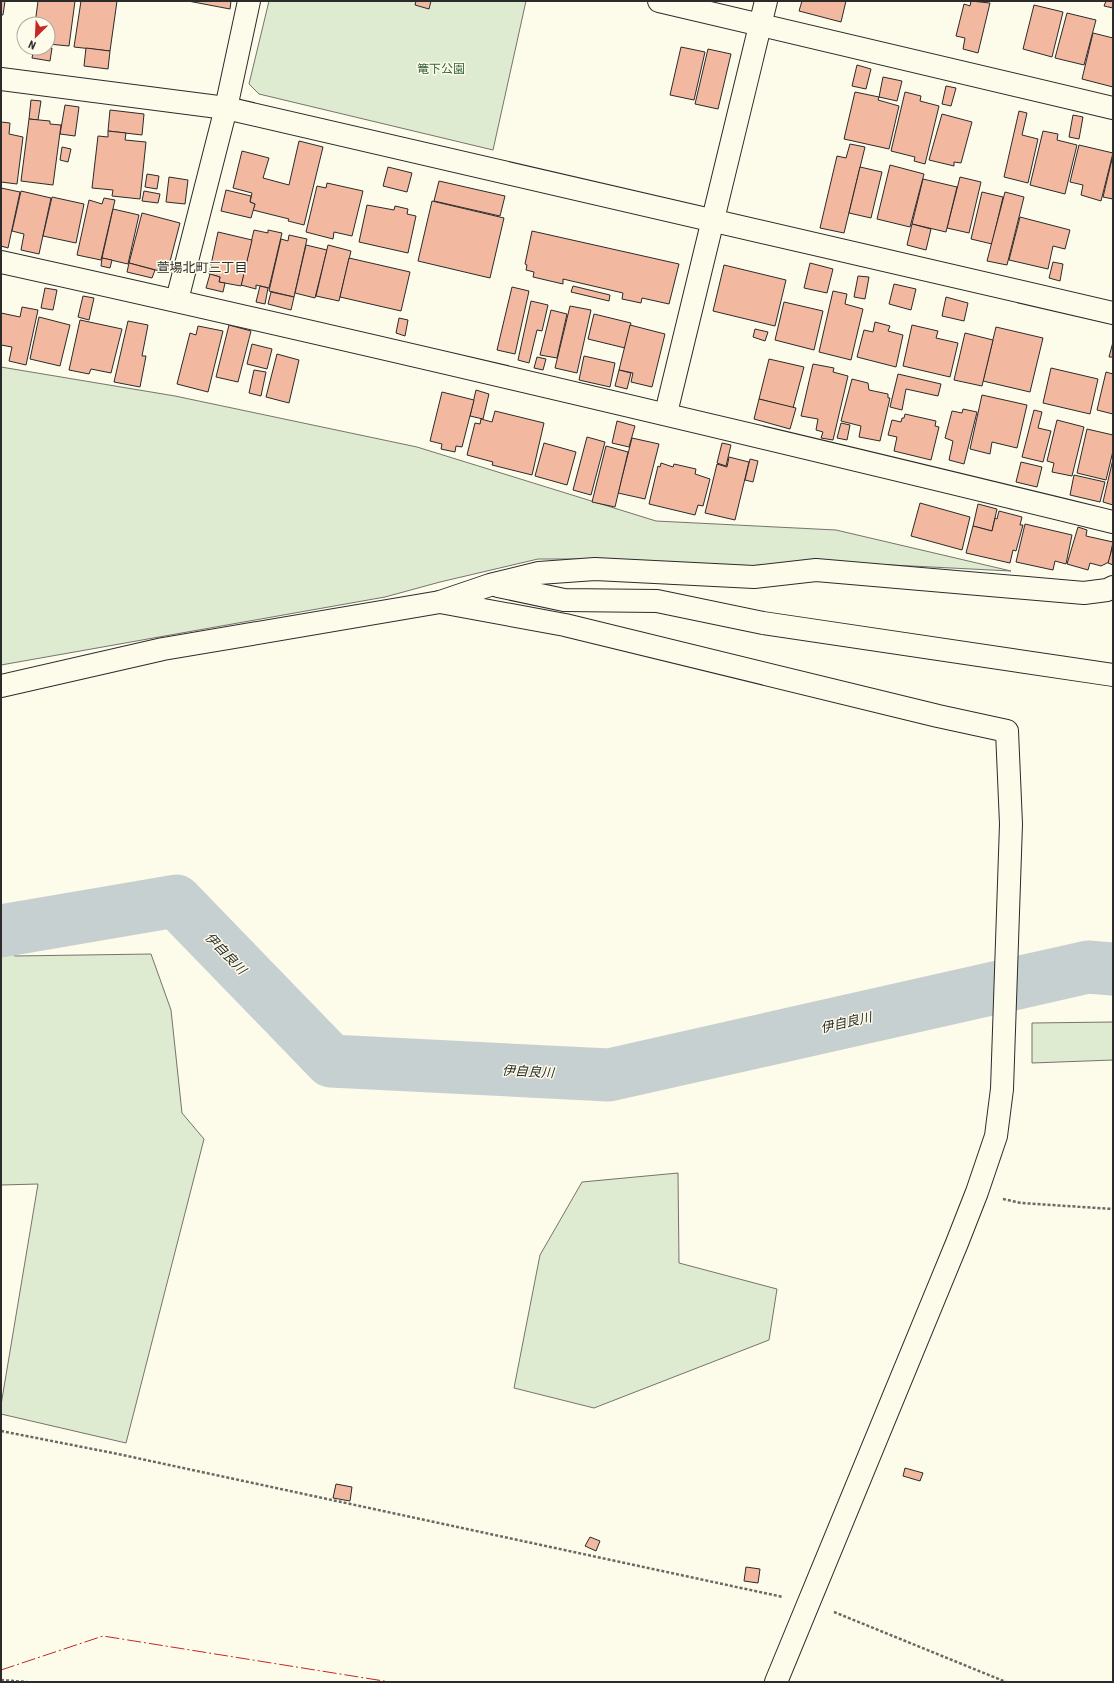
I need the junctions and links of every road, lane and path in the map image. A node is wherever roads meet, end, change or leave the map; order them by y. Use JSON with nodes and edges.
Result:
{"nodes":[{"id":1,"x":249,"y":1,"type":"edge"},
{"id":2,"x":659,"y":1,"type":"edge"},
{"id":3,"x":766,"y":1,"type":"edge"},
{"id":4,"x":761,"y":25,"type":"junction"},
{"id":5,"x":1,"y":79,"type":"edge"},
{"id":6,"x":226,"y":108,"type":"junction"},
{"id":7,"x":1113,"y":108,"type":"edge"},
{"id":8,"x":713,"y":220,"type":"junction"},
{"id":9,"x":1,"y":262,"type":"edge"},
{"id":10,"x":177,"y":300,"type":"junction"},
{"id":11,"x":1113,"y":313,"type":"edge"},
{"id":12,"x":666,"y":414,"type":"junction"},
{"id":13,"x":1113,"y":522,"type":"edge"},
{"id":14,"x":490,"y":585,"type":"junction"},
{"id":15,"x":1113,"y":587,"type":"edge"},
{"id":16,"x":440,"y":602,"type":"junction"},
{"id":17,"x":1113,"y":675,"type":"edge"},
{"id":18,"x":1,"y":686,"type":"edge"},
{"id":19,"x":977,"y":1192,"type":"junction"},
{"id":20,"x":1113,"y":1210,"type":"edge"},
{"id":21,"x":1,"y":1431,"type":"edge"},
{"id":22,"x":808,"y":1602,"type":"junction"},
{"id":23,"x":1,"y":1680,"type":"edge"},
{"id":24,"x":27,"y":1682,"type":"edge"},
{"id":25,"x":776,"y":1682,"type":"edge"},
{"id":26,"x":1006,"y":1682,"type":"edge"}],
"edges":[{"from":1,"to":6,"type":"street"},
{"from":2,"to":4,"type":"street"},
{"from":3,"to":4,"type":"street"},
{"from":4,"to":7,"type":"street"},
{"from":4,"to":8,"type":"street"},
{"from":5,"to":6,"type":"street"},
{"from":6,"to":8,"type":"street"},
{"from":6,"to":10,"type":"street"},
{"from":8,"to":11,"type":"street"},
{"from":8,"to":12,"type":"street"},
{"from":9,"to":10,"type":"street"},
{"from":10,"to":12,"type":"street"},
{"from":12,"to":13,"type":"street"},
{"from":14,"to":15,"type":"street"},
{"from":14,"to":16,"type":"street"},
{"from":14,"to":17,"type":"street"},
{"from":16,"to":18,"type":"street"},
{"from":16,"to":19,"type":"street"},
{"from":19,"to":20,"type":"path"},
{"from":19,"to":22,"type":"street"},
{"from":21,"to":22,"type":"path"},
{"from":22,"to":25,"type":"street"},
{"from":22,"to":26,"type":"path"},
{"from":23,"to":24,"type":"path"}]}
